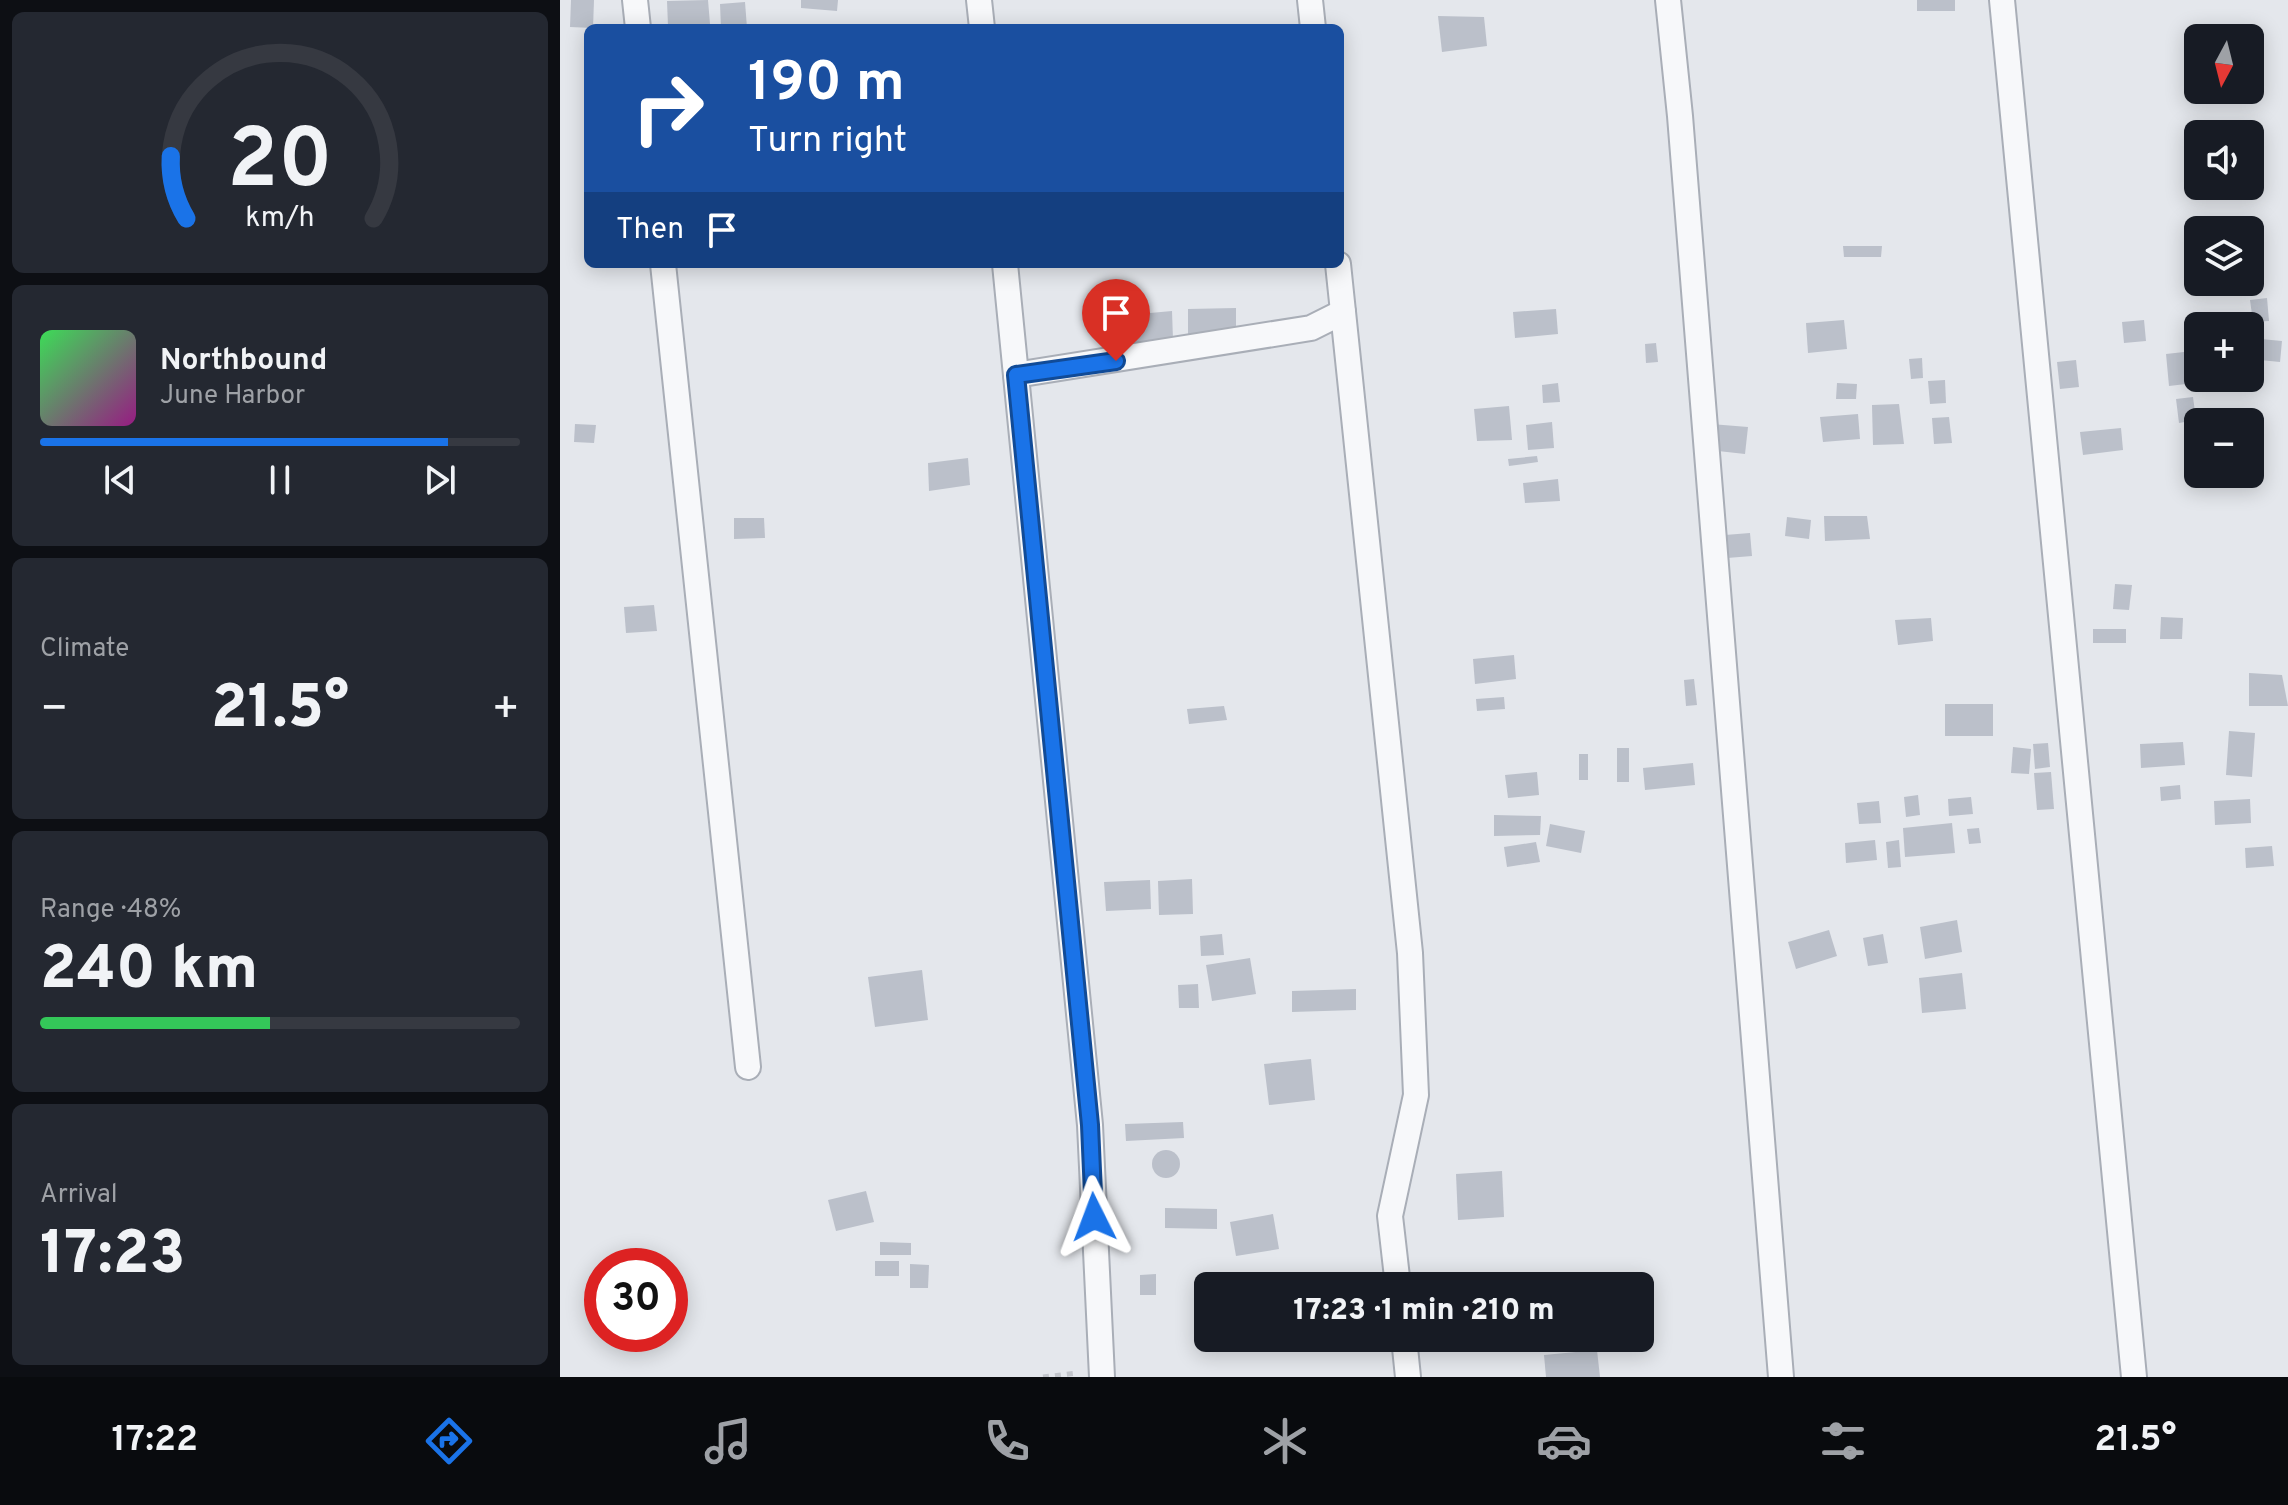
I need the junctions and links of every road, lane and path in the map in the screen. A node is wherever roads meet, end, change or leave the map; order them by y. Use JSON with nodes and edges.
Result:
{"nodes":[{"id":1,"x":635,"y":0,"type":"edge"},
{"id":2,"x":979,"y":0,"type":"edge"},
{"id":3,"x":1310,"y":0,"type":"edge"},
{"id":4,"x":1668,"y":0,"type":"edge"},
{"id":5,"x":2002,"y":0,"type":"edge"},
{"id":6,"x":638,"y":24,"type":"edge"},
{"id":7,"x":982,"y":24,"type":"edge"},
{"id":8,"x":1313,"y":24,"type":"edge"},
{"id":9,"x":663,"y":268,"type":"edge"},
{"id":10,"x":1005,"y":268,"type":"edge"},
{"id":11,"x":1338,"y":268,"type":"edge"},
{"id":12,"x":1343,"y":312,"type":"junction"},
{"id":13,"x":1016,"y":375,"type":"junction"},
{"id":14,"x":748,"y":1067,"type":"dead end"},
{"id":15,"x":1396,"y":1272,"type":"edge"},
{"id":16,"x":1405,"y":1352,"type":"edge"},
{"id":17,"x":1102,"y":1377,"type":"edge"},
{"id":18,"x":1408,"y":1377,"type":"edge"},
{"id":19,"x":1781,"y":1377,"type":"edge"},
{"id":20,"x":2134,"y":1377,"type":"edge"}],
"edges":[{"from":1,"to":6,"type":"street"},
{"from":2,"to":7,"type":"street"},
{"from":3,"to":8,"type":"street"},
{"from":4,"to":19,"type":"street"},
{"from":5,"to":20,"type":"street"},
{"from":9,"to":14,"type":"street"},
{"from":10,"to":13,"type":"street"},
{"from":11,"to":12,"type":"street"},
{"from":12,"to":13,"type":"street"},
{"from":12,"to":15,"type":"street"},
{"from":13,"to":17,"type":"street"},
{"from":16,"to":18,"type":"street"}]}
